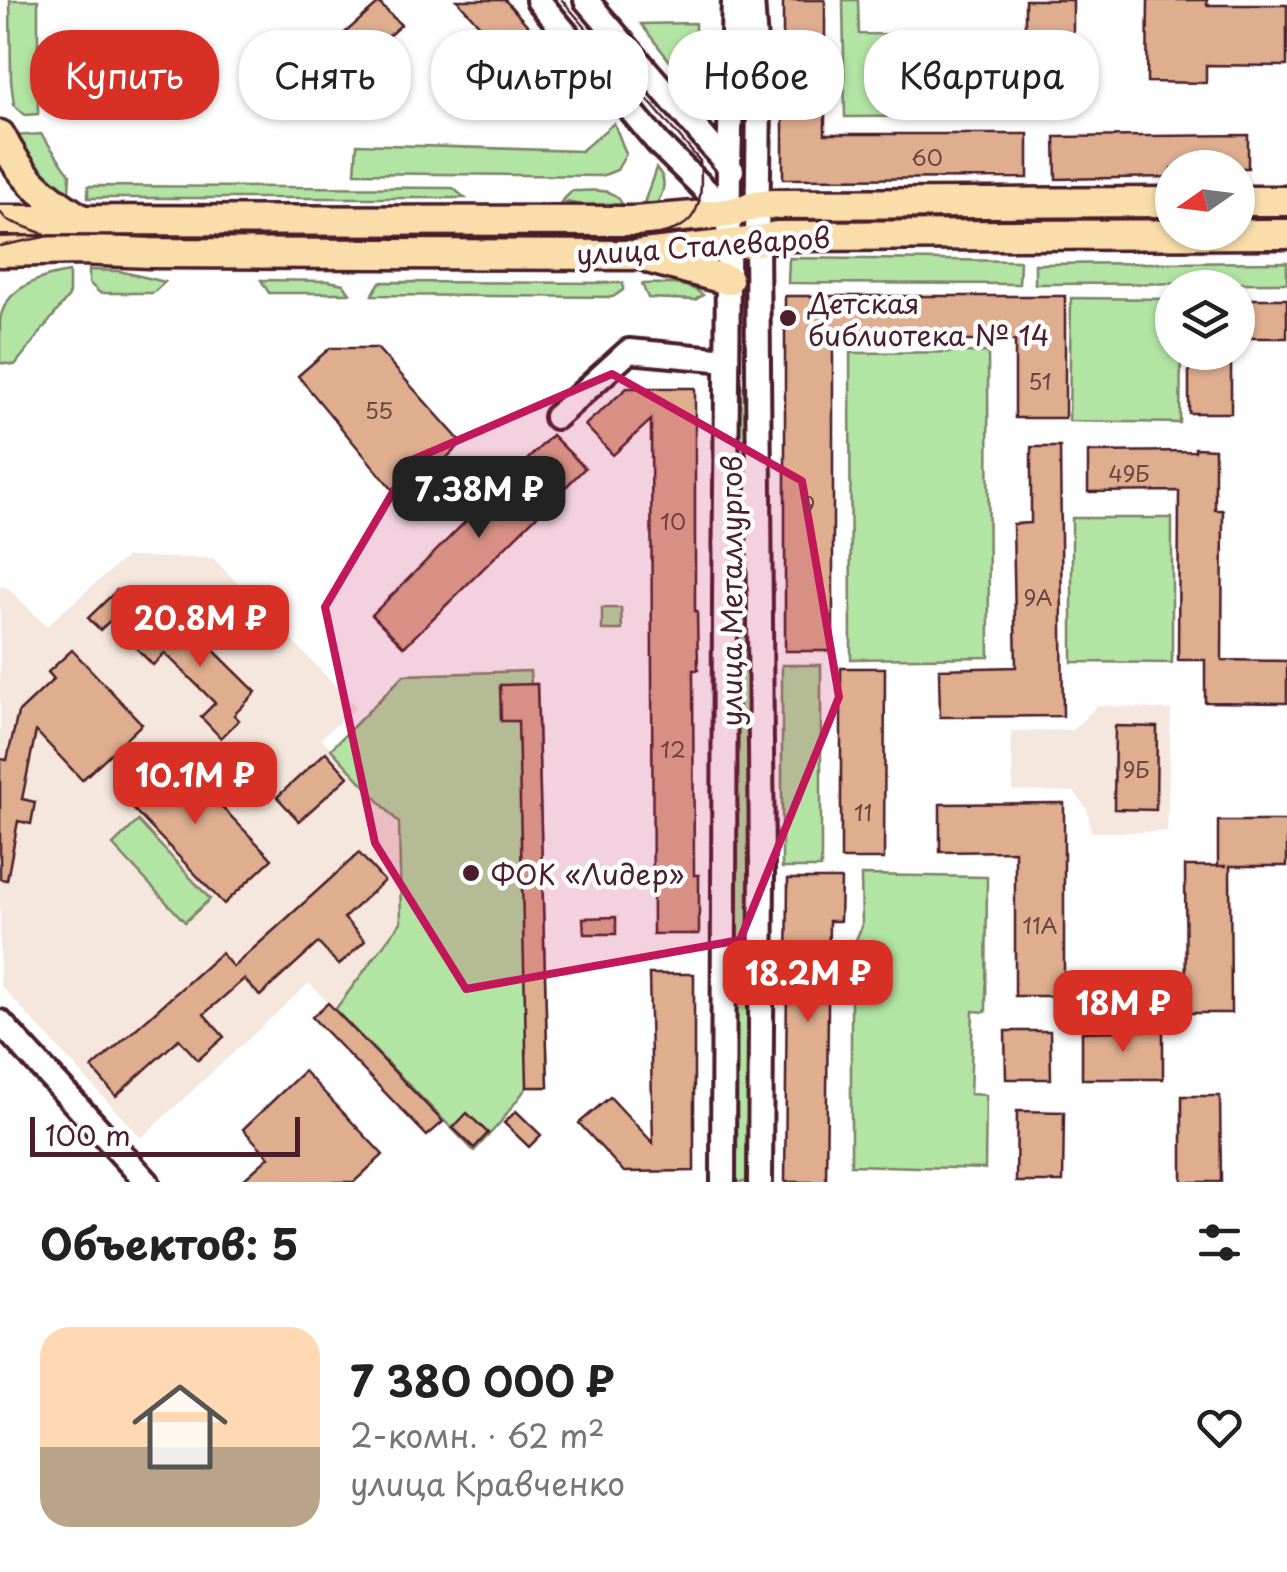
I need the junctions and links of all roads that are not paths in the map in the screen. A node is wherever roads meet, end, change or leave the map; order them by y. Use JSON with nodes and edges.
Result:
{"nodes":[{"id":1,"x":538,"y":0,"type":"edge"},
{"id":2,"x":586,"y":0,"type":"edge"},
{"id":3,"x":734,"y":0,"type":"edge"},
{"id":4,"x":752,"y":0,"type":"edge"},
{"id":5,"x":0,"y":134,"type":"edge"},
{"id":6,"x":729,"y":166,"type":"junction"},
{"id":7,"x":1287,"y":201,"type":"edge"},
{"id":8,"x":1155,"y":202,"type":"edge"},
{"id":9,"x":1255,"y":202,"type":"edge"},
{"id":10,"x":758,"y":205,"type":"junction"},
{"id":11,"x":729,"y":213,"type":"junction"},
{"id":12,"x":81,"y":219,"type":"junction"},
{"id":13,"x":0,"y":220,"type":"edge"},
{"id":14,"x":1287,"y":234,"type":"edge"},
{"id":15,"x":757,"y":241,"type":"junction"},
{"id":16,"x":728,"y":244,"type":"junction"},
{"id":17,"x":0,"y":252,"type":"edge"},
{"id":18,"x":635,"y":255,"type":"junction"},
{"id":19,"x":728,"y":280,"type":"junction"},
{"id":20,"x":727,"y":360,"type":"junction"},
{"id":21,"x":556,"y":417,"type":"dead end"},
{"id":22,"x":0,"y":1022,"type":"edge"},
{"id":23,"x":147,"y":1182,"type":"edge"},
{"id":24,"x":723,"y":1182,"type":"edge"},
{"id":25,"x":760,"y":1182,"type":"edge"}],
"edges":[{"from":1,"to":11,"type":"street"},
{"from":2,"to":6,"type":"street"},
{"from":3,"to":6,"type":"street","name":"улица Металлургов"},
{"from":4,"to":10,"type":"street","name":"улица Металлургов"},
{"from":5,"to":12,"type":"main road"},
{"from":6,"to":10,"type":"street"},
{"from":6,"to":11,"type":"street","name":"улица Металлургов"},
{"from":7,"to":9,"type":"main road"},
{"from":8,"to":10,"type":"main road","name":"улица Сталеваров"},
{"from":10,"to":11,"type":"main road","name":"улица Сталеваров"},
{"from":10,"to":15,"type":"street","name":"улица Металлургов"},
{"from":11,"to":12,"type":"main road","name":"улица Сталеваров"},
{"from":11,"to":15,"type":"street"},
{"from":11,"to":16,"type":"street","name":"улица Металлургов"},
{"from":12,"to":13,"type":"main road","name":"улица Сталеваров"},
{"from":14,"to":15,"type":"main road","name":"улица Сталеваров"},
{"from":15,"to":16,"type":"main road","name":"улица Сталеваров"},
{"from":15,"to":25,"type":"street","name":"улица Металлургов"},
{"from":16,"to":18,"type":"main road","name":"улица Сталеваров"},
{"from":16,"to":19,"type":"street","name":"улица Металлургов"},
{"from":17,"to":18,"type":"main road","name":"улица Сталеваров"},
{"from":18,"to":19,"type":"main road"},
{"from":19,"to":20,"type":"street","name":"улица Металлургов"},
{"from":20,"to":21,"type":"street"},
{"from":20,"to":24,"type":"street","name":"улица Металлургов"},
{"from":22,"to":23,"type":"street"}]}
